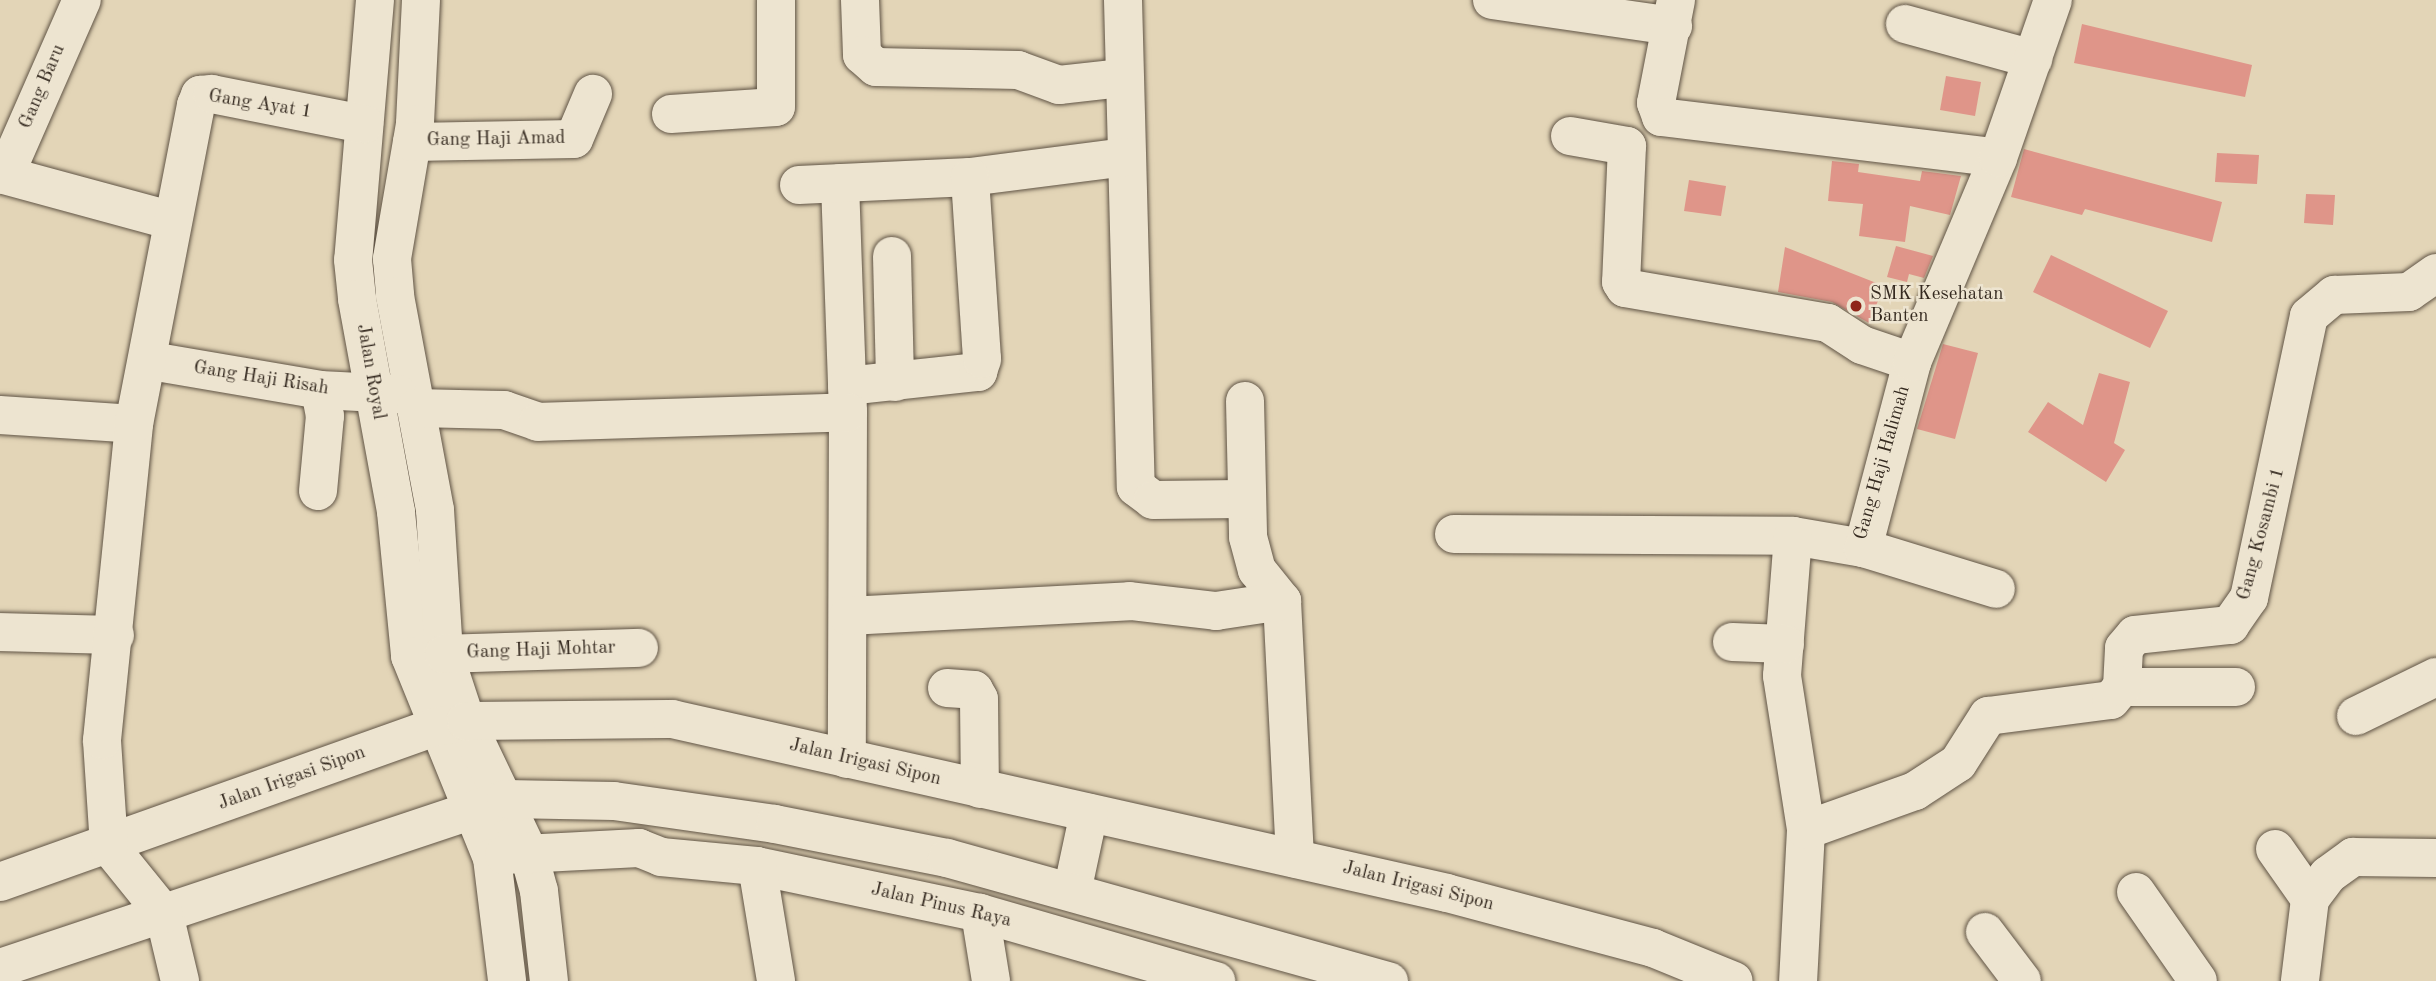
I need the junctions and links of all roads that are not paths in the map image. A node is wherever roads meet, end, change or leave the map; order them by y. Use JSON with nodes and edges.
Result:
{"nodes":[{"id":1,"x":82,"y":0,"type":"edge"},
{"id":2,"x":375,"y":0,"type":"edge"},
{"id":3,"x":421,"y":0,"type":"edge"},
{"id":4,"x":776,"y":0,"type":"edge"},
{"id":5,"x":860,"y":0,"type":"edge"},
{"id":6,"x":1123,"y":0,"type":"edge"},
{"id":7,"x":1492,"y":0,"type":"edge"},
{"id":8,"x":2053,"y":0,"type":"edge"},
{"id":9,"x":1675,"y":13,"type":"edge"},
{"id":10,"x":1905,"y":24,"type":"dead end"},
{"id":11,"x":2033,"y":59,"type":"junction"},
{"id":12,"x":1121,"y":78,"type":"junction"},
{"id":13,"x":593,"y":94,"type":"dead end"},
{"id":14,"x":671,"y":114,"type":"dead end"},
{"id":15,"x":365,"y":124,"type":"junction"},
{"id":16,"x":1570,"y":136,"type":"dead end"},
{"id":17,"x":412,"y":142,"type":"junction"},
{"id":18,"x":1127,"y":157,"type":"junction"},
{"id":19,"x":1998,"y":158,"type":"junction"},
{"id":20,"x":3,"y":175,"type":"edge"},
{"id":21,"x":970,"y":177,"type":"junction"},
{"id":22,"x":839,"y":183,"type":"junction"},
{"id":23,"x":799,"y":185,"type":"dead end"},
{"id":24,"x":173,"y":221,"type":"junction"},
{"id":25,"x":892,"y":256,"type":"dead end"},
{"id":26,"x":2434,"y":279,"type":"edge"},
{"id":27,"x":151,"y":361,"type":"junction"},
{"id":28,"x":1912,"y":362,"type":"junction"},
{"id":29,"x":895,"y":382,"type":"junction"},
{"id":30,"x":320,"y":390,"type":"junction"},
{"id":31,"x":375,"y":394,"type":"junction"},
{"id":32,"x":848,"y":399,"type":"junction"},
{"id":33,"x":415,"y":401,"type":"junction"},
{"id":34,"x":1245,"y":401,"type":"dead end"},
{"id":35,"x":0,"y":415,"type":"edge"},
{"id":36,"x":134,"y":424,"type":"junction"},
{"id":37,"x":318,"y":491,"type":"dead end"},
{"id":38,"x":1243,"y":499,"type":"junction"},
{"id":39,"x":1454,"y":534,"type":"dead end"},
{"id":40,"x":1793,"y":536,"type":"junction"},
{"id":41,"x":1863,"y":548,"type":"junction"},
{"id":42,"x":1996,"y":589,"type":"dead end"},
{"id":43,"x":1282,"y":601,"type":"junction"},
{"id":44,"x":848,"y":616,"type":"junction"},
{"id":45,"x":0,"y":632,"type":"edge"},
{"id":46,"x":115,"y":635,"type":"junction"},
{"id":47,"x":1732,"y":642,"type":"dead end"},
{"id":48,"x":1785,"y":644,"type":"junction"},
{"id":49,"x":639,"y":648,"type":"dead end"},
{"id":50,"x":444,"y":654,"type":"junction"},
{"id":51,"x":2436,"y":677,"type":"edge"},
{"id":52,"x":2122,"y":687,"type":"junction"},
{"id":53,"x":2236,"y":687,"type":"dead end"},
{"id":54,"x":947,"y":688,"type":"dead end"},
{"id":55,"x":2356,"y":716,"type":"dead end"},
{"id":56,"x":453,"y":729,"type":"junction"},
{"id":57,"x":847,"y":758,"type":"junction"},
{"id":58,"x":980,"y":789,"type":"junction"},
{"id":59,"x":489,"y":800,"type":"junction"},
{"id":60,"x":1088,"y":822,"type":"junction"},
{"id":61,"x":1806,"y":830,"type":"junction"},
{"id":62,"x":109,"y":846,"type":"junction"},
{"id":63,"x":2275,"y":849,"type":"dead end"},
{"id":64,"x":2436,"y":858,"type":"edge"},
{"id":65,"x":1295,"y":859,"type":"junction"},
{"id":66,"x":512,"y":864,"type":"junction"},
{"id":67,"x":757,"y":866,"type":"junction"},
{"id":68,"x":1075,"y":880,"type":"junction"},
{"id":69,"x":0,"y":882,"type":"edge"},
{"id":70,"x":2136,"y":892,"type":"dead end"},
{"id":71,"x":2310,"y":900,"type":"junction"},
{"id":72,"x":980,"y":913,"type":"junction"},
{"id":73,"x":164,"y":914,"type":"junction"},
{"id":74,"x":1984,"y":932,"type":"dead end"},
{"id":75,"x":0,"y":968,"type":"edge"},
{"id":76,"x":1178,"y":976,"type":"edge"},
{"id":77,"x":180,"y":981,"type":"edge"},
{"id":78,"x":507,"y":981,"type":"edge"},
{"id":79,"x":549,"y":981,"type":"edge"},
{"id":80,"x":776,"y":981,"type":"edge"},
{"id":81,"x":991,"y":981,"type":"edge"},
{"id":82,"x":1216,"y":981,"type":"edge"},
{"id":83,"x":1389,"y":981,"type":"edge"},
{"id":84,"x":1734,"y":981,"type":"edge"},
{"id":85,"x":1798,"y":981,"type":"edge"},
{"id":86,"x":2022,"y":981,"type":"edge"},
{"id":87,"x":2198,"y":981,"type":"edge"},
{"id":88,"x":2300,"y":981,"type":"edge"}],
"edges":[{"from":1,"to":20,"type":"street","name":"Gang Baru"},
{"from":2,"to":15,"type":"street","name":"Jalan Royal"},
{"from":3,"to":17,"type":"street","name":"Jalan Royal"},
{"from":4,"to":14,"type":"street"},
{"from":5,"to":12,"type":"street"},
{"from":6,"to":12,"type":"street"},
{"from":7,"to":9,"type":"street"},
{"from":8,"to":11,"type":"street","name":"Gang Haji Halimah"},
{"from":9,"to":19,"type":"street"},
{"from":10,"to":11,"type":"street"},
{"from":11,"to":19,"type":"street","name":"Gang Haji Halimah"},
{"from":12,"to":18,"type":"street"},
{"from":13,"to":17,"type":"street","name":"Gang Haji Amad"},
{"from":15,"to":24,"type":"street","name":"Gang Ayat 1"},
{"from":15,"to":31,"type":"street","name":"Jalan Royal"},
{"from":16,"to":28,"type":"street"},
{"from":17,"to":33,"type":"street","name":"Jalan Royal"},
{"from":18,"to":21,"type":"street"},
{"from":18,"to":38,"type":"street"},
{"from":19,"to":28,"type":"street","name":"Gang Haji Halimah"},
{"from":20,"to":24,"type":"street"},
{"from":21,"to":22,"type":"street"},
{"from":21,"to":29,"type":"street","name":"Gang Haji Risah"},
{"from":22,"to":23,"type":"street"},
{"from":22,"to":32,"type":"street"},
{"from":24,"to":27,"type":"street"},
{"from":25,"to":29,"type":"street"},
{"from":26,"to":52,"type":"street","name":"Gang Kosambi 1"},
{"from":27,"to":30,"type":"street","name":"Gang Haji Risah"},
{"from":27,"to":36,"type":"street"},
{"from":28,"to":41,"type":"street","name":"Gang Haji Halimah"},
{"from":29,"to":32,"type":"street","name":"Gang Haji Risah"},
{"from":30,"to":31,"type":"street","name":"Gang Haji Risah"},
{"from":30,"to":37,"type":"street"},
{"from":31,"to":33,"type":"street","name":"Gang Haji Risah"},
{"from":31,"to":56,"type":"street","name":"Jalan Royal"},
{"from":32,"to":33,"type":"street","name":"Gang Haji Risah"},
{"from":32,"to":44,"type":"street"},
{"from":33,"to":50,"type":"street","name":"Jalan Royal"},
{"from":34,"to":38,"type":"street"},
{"from":35,"to":36,"type":"street"},
{"from":36,"to":46,"type":"street"},
{"from":38,"to":43,"type":"street"},
{"from":39,"to":40,"type":"street","name":"Gang Haji Halimah"},
{"from":40,"to":41,"type":"street","name":"Gang Haji Halimah"},
{"from":40,"to":48,"type":"street"},
{"from":41,"to":42,"type":"street"},
{"from":43,"to":44,"type":"street"},
{"from":43,"to":65,"type":"street"},
{"from":44,"to":57,"type":"street"},
{"from":45,"to":46,"type":"street"},
{"from":46,"to":62,"type":"street"},
{"from":47,"to":48,"type":"street"},
{"from":48,"to":61,"type":"street"},
{"from":49,"to":50,"type":"street","name":"Gang Haji Mohtar"},
{"from":50,"to":56,"type":"street","name":"Jalan Royal"},
{"from":51,"to":55,"type":"street"},
{"from":52,"to":53,"type":"street"},
{"from":52,"to":61,"type":"street"},
{"from":54,"to":58,"type":"street"},
{"from":56,"to":57,"type":"street","name":"Jalan Irigasi Sipon"},
{"from":56,"to":59,"type":"street"},
{"from":56,"to":62,"type":"street","name":"Jalan Irigasi Sipon"},
{"from":57,"to":58,"type":"street","name":"Jalan Irigasi Sipon"},
{"from":58,"to":60,"type":"street","name":"Jalan Irigasi Sipon"},
{"from":59,"to":66,"type":"street"},
{"from":59,"to":68,"type":"street"},
{"from":59,"to":73,"type":"street"},
{"from":60,"to":65,"type":"street","name":"Jalan Irigasi Sipon"},
{"from":60,"to":68,"type":"street"},
{"from":61,"to":85,"type":"street"},
{"from":62,"to":69,"type":"street","name":"Jalan Irigasi Sipon"},
{"from":62,"to":73,"type":"street"},
{"from":63,"to":71,"type":"street"},
{"from":64,"to":71,"type":"street"},
{"from":65,"to":84,"type":"street","name":"Jalan Irigasi Sipon"},
{"from":66,"to":67,"type":"street","name":"Jalan Pinus Raya"},
{"from":66,"to":78,"type":"street"},
{"from":66,"to":79,"type":"street"},
{"from":67,"to":72,"type":"street","name":"Jalan Pinus Raya"},
{"from":67,"to":80,"type":"street"},
{"from":68,"to":83,"type":"street"},
{"from":70,"to":87,"type":"street"},
{"from":71,"to":88,"type":"street"},
{"from":72,"to":76,"type":"street","name":"Jalan Pinus Raya"},
{"from":72,"to":81,"type":"street"},
{"from":73,"to":75,"type":"street"},
{"from":73,"to":77,"type":"street"},
{"from":74,"to":86,"type":"street"},
{"from":76,"to":82,"type":"street","name":"Jalan Pinus Raya"}]}
